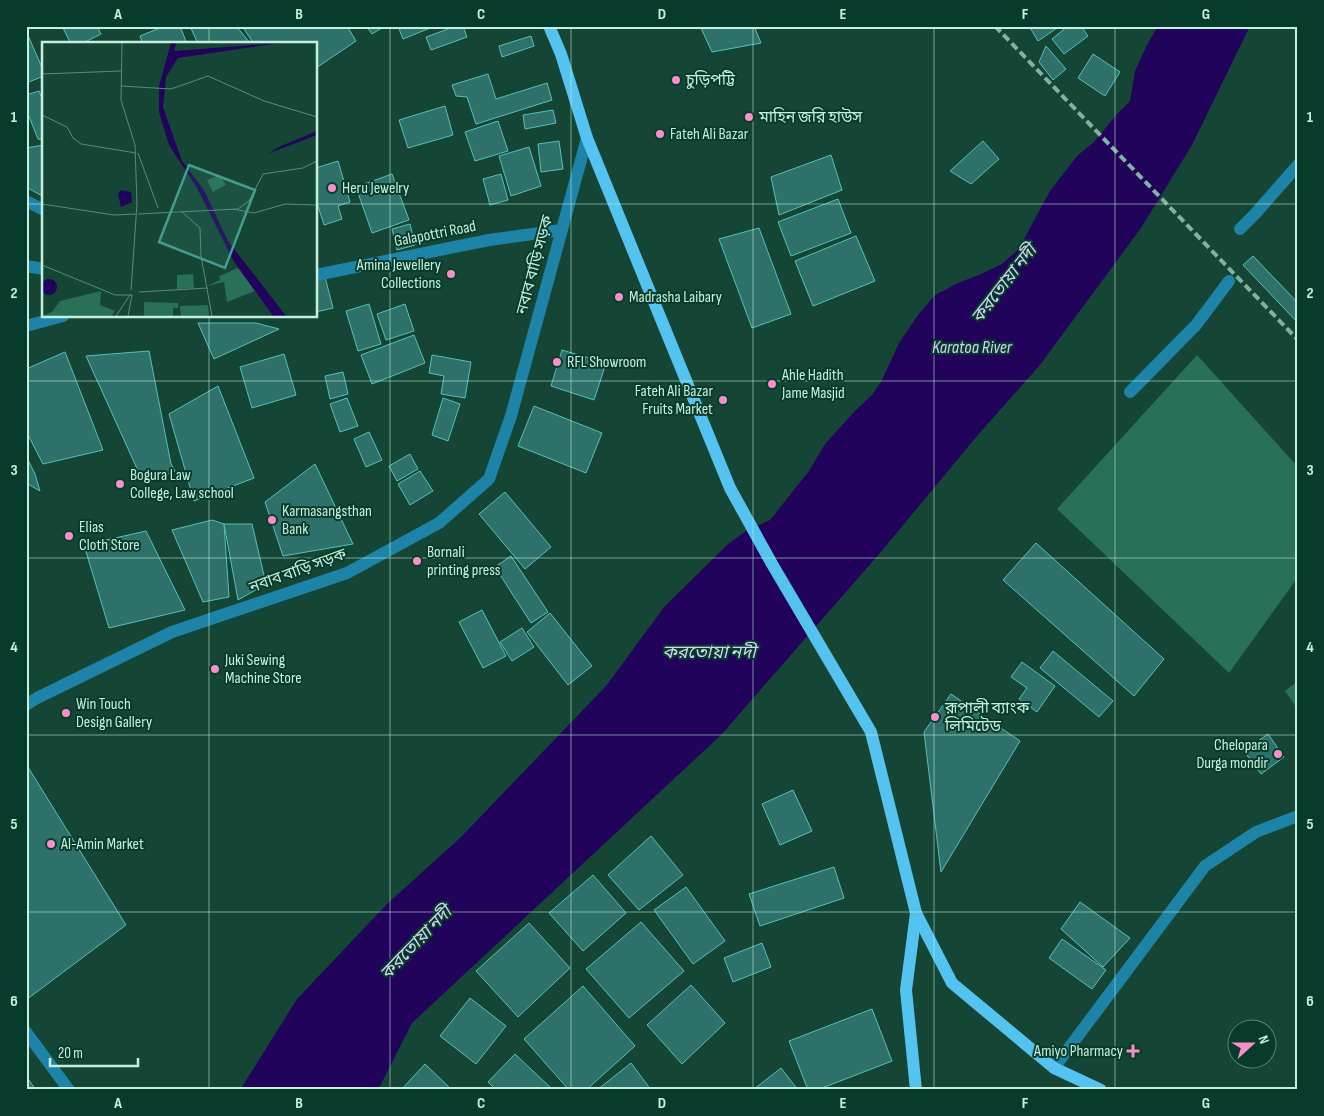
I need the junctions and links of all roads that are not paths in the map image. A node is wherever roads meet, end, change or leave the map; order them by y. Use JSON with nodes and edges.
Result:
{"nodes":[{"id":1,"x":549,"y":26,"type":"edge"},
{"id":2,"x":587,"y":138,"type":"junction"},
{"id":3,"x":1298,"y":165,"type":"edge"},
{"id":4,"x":26,"y":201,"type":"edge"},
{"id":5,"x":42,"y":209,"type":"edge"},
{"id":6,"x":1240,"y":229,"type":"dead end"},
{"id":7,"x":561,"y":230,"type":"junction"},
{"id":8,"x":26,"y":266,"type":"edge"},
{"id":9,"x":42,"y":269,"type":"edge"},
{"id":10,"x":318,"y":275,"type":"edge"},
{"id":11,"x":1229,"y":282,"type":"dead end"},
{"id":12,"x":56,"y":318,"type":"edge"},
{"id":13,"x":26,"y":326,"type":"edge"},
{"id":14,"x":1130,"y":392,"type":"dead end"},
{"id":15,"x":26,"y":705,"type":"edge"},
{"id":16,"x":1298,"y":816,"type":"edge"},
{"id":17,"x":916,"y":913,"type":"junction"},
{"id":18,"x":26,"y":1032,"type":"edge"},
{"id":19,"x":1054,"y":1068,"type":"junction"},
{"id":20,"x":69,"y":1090,"type":"edge"},
{"id":21,"x":916,"y":1090,"type":"edge"},
{"id":22,"x":1101,"y":1090,"type":"edge"}],
"edges":[{"from":1,"to":2,"type":"main road"},
{"from":2,"to":7,"type":"street","name":"নবাব বাড়ি সড়ক"},
{"from":2,"to":17,"type":"main road"},
{"from":3,"to":6,"type":"street"},
{"from":4,"to":5,"type":"street"},
{"from":7,"to":10,"type":"street","name":"Galapottri Road"},
{"from":7,"to":15,"type":"street","name":"নবাব বাড়ি সড়ক"},
{"from":8,"to":9,"type":"street"},
{"from":11,"to":14,"type":"street"},
{"from":12,"to":13,"type":"street"},
{"from":16,"to":19,"type":"street"},
{"from":17,"to":19,"type":"main road"},
{"from":17,"to":21,"type":"main road"},
{"from":18,"to":20,"type":"street"},
{"from":19,"to":22,"type":"main road"}]}
